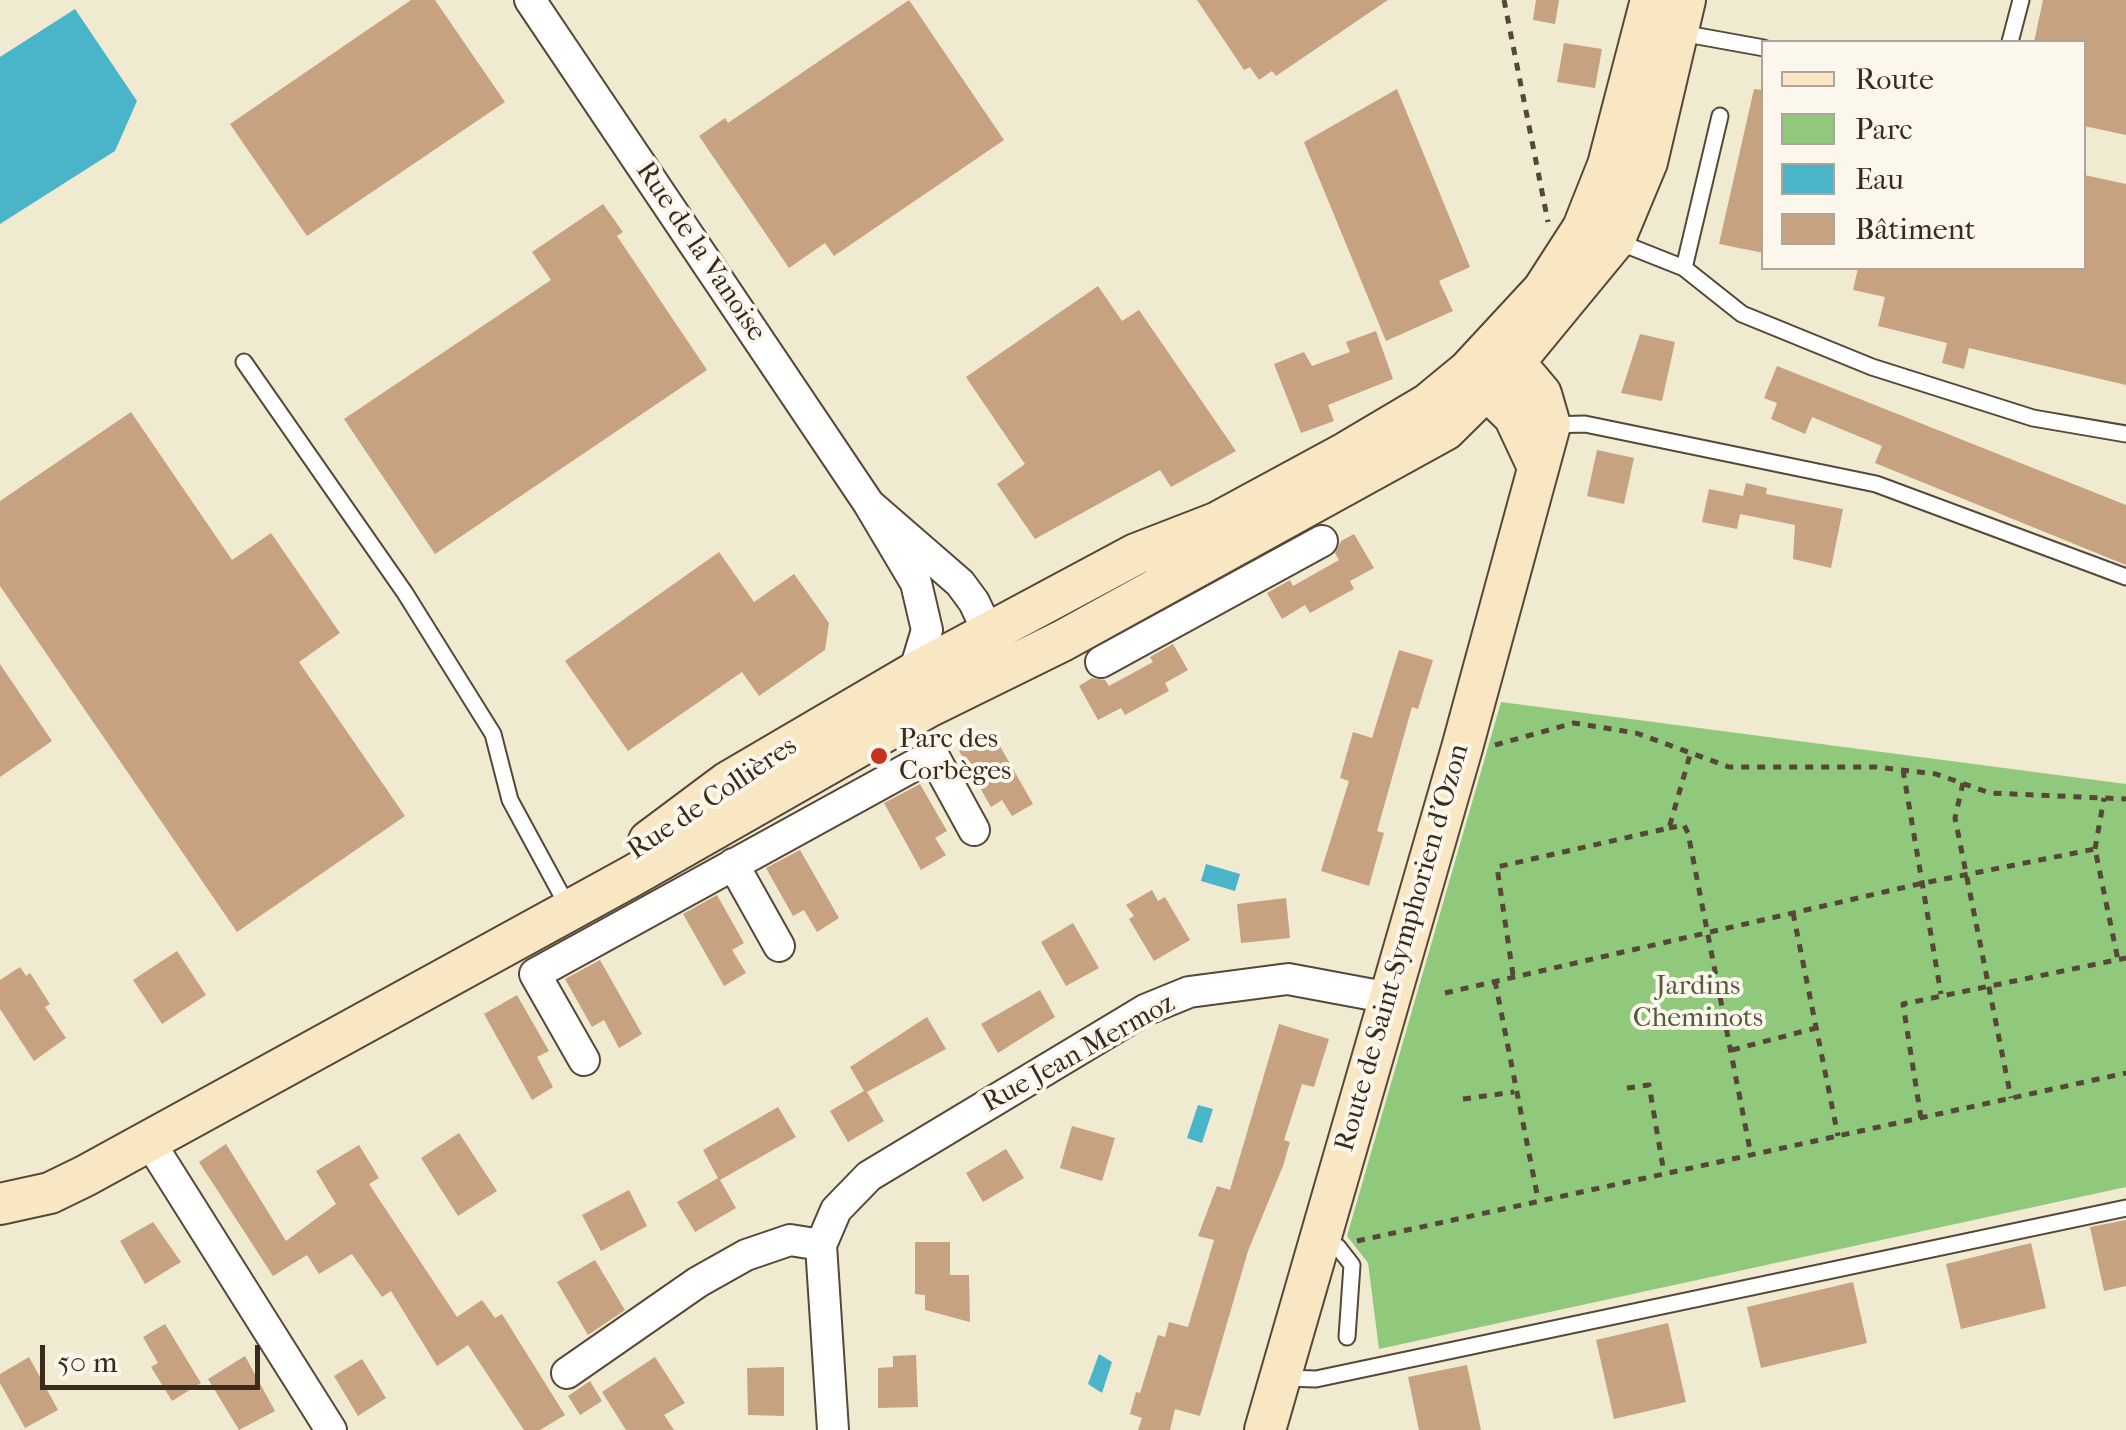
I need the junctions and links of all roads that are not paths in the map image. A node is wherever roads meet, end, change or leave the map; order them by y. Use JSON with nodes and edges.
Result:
{"nodes":[{"id":1,"x":530,"y":0,"type":"edge"},
{"id":2,"x":1651,"y":0,"type":"edge"},
{"id":3,"x":2020,"y":0,"type":"edge"},
{"id":4,"x":1681,"y":16,"type":"edge"},
{"id":5,"x":2010,"y":40,"type":"edge"},
{"id":6,"x":1761,"y":47,"type":"edge"},
{"id":7,"x":1720,"y":116,"type":"dead end"},
{"id":8,"x":1590,"y":236,"type":"junction"},
{"id":9,"x":1684,"y":268,"type":"junction"},
{"id":10,"x":1506,"y":352,"type":"junction"},
{"id":11,"x":244,"y":362,"type":"dead end"},
{"id":12,"x":1478,"y":381,"type":"junction"},
{"id":13,"x":1550,"y":425,"type":"junction"},
{"id":14,"x":2126,"y":434,"type":"edge"},
{"id":15,"x":1537,"y":465,"type":"junction"},
{"id":16,"x":869,"y":504,"type":"junction"},
{"id":17,"x":1322,"y":541,"type":"dead end"},
{"id":18,"x":2126,"y":577,"type":"edge"},
{"id":19,"x":1201,"y":586,"type":"junction"},
{"id":20,"x":981,"y":638,"type":"junction"},
{"id":21,"x":1101,"y":662,"type":"dead end"},
{"id":22,"x":922,"y":689,"type":"junction"},
{"id":23,"x":814,"y":771,"type":"junction"},
{"id":24,"x":833,"y":809,"type":"junction"},
{"id":25,"x":974,"y":830,"type":"dead end"},
{"id":26,"x":734,"y":864,"type":"junction"},
{"id":27,"x":561,"y":894,"type":"junction"},
{"id":28,"x":780,"y":946,"type":"dead end"},
{"id":29,"x":1390,"y":998,"type":"junction"},
{"id":30,"x":584,"y":1060,"type":"dead end"},
{"id":31,"x":150,"y":1140,"type":"junction"},
{"id":32,"x":0,"y":1177,"type":"edge"},
{"id":33,"x":0,"y":1204,"type":"edge"},
{"id":34,"x":2126,"y":1208,"type":"edge"},
{"id":35,"x":820,"y":1245,"type":"junction"},
{"id":36,"x":1330,"y":1247,"type":"junction"},
{"id":37,"x":1347,"y":1336,"type":"dead end"},
{"id":38,"x":567,"y":1373,"type":"dead end"},
{"id":39,"x":1278,"y":1376,"type":"junction"},
{"id":40,"x":332,"y":1430,"type":"edge"},
{"id":41,"x":833,"y":1430,"type":"edge"},
{"id":42,"x":1264,"y":1430,"type":"edge"}],
"edges":[{"from":1,"to":16,"type":"street","name":"Rue de la Vanoise"},
{"from":2,"to":8,"type":"main road"},
{"from":3,"to":5,"type":"lane"},
{"from":4,"to":6,"type":"lane"},
{"from":4,"to":8,"type":"main road"},
{"from":7,"to":9,"type":"lane"},
{"from":8,"to":9,"type":"lane"},
{"from":8,"to":10,"type":"main road"},
{"from":9,"to":14,"type":"lane"},
{"from":10,"to":12,"type":"main road"},
{"from":10,"to":13,"type":"main road"},
{"from":11,"to":27,"type":"lane"},
{"from":12,"to":15,"type":"main road"},
{"from":12,"to":19,"type":"main road","name":"Rue de Collières"},
{"from":12,"to":20,"type":"main road","name":"Rue de Collières"},
{"from":13,"to":15,"type":"main road","name":"Route de Saint-Symphorien d'Ozon"},
{"from":13,"to":18,"type":"lane"},
{"from":15,"to":29,"type":"main road","name":"Route de Saint-Symphorien d'Ozon"},
{"from":16,"to":20,"type":"street","name":"Rue de la Vanoise"},
{"from":16,"to":22,"type":"street","name":"Rue de la Vanoise"},
{"from":17,"to":19,"type":"street","name":"Rue de Collières"},
{"from":19,"to":21,"type":"street","name":"Rue de Collières"},
{"from":19,"to":22,"type":"main road","name":"Rue de Collières"},
{"from":20,"to":22,"type":"main road","name":"Rue de Collières"},
{"from":22,"to":23,"type":"main road","name":"Rue de Collières"},
{"from":22,"to":27,"type":"main road","name":"Rue de Collières"},
{"from":23,"to":24,"type":"street","name":"Rue de Collières"},
{"from":23,"to":31,"type":"main road","name":"Rue de Collières"},
{"from":24,"to":25,"type":"street"},
{"from":24,"to":26,"type":"street"},
{"from":26,"to":28,"type":"street"},
{"from":26,"to":30,"type":"street"},
{"from":27,"to":32,"type":"main road","name":"Rue de Collières"},
{"from":29,"to":35,"type":"street","name":"Rue Jean Mermoz"},
{"from":29,"to":36,"type":"main road","name":"Route de Saint-Symphorien d'Ozon"},
{"from":31,"to":33,"type":"main road","name":"Rue de Collières"},
{"from":31,"to":40,"type":"street"},
{"from":34,"to":39,"type":"lane"},
{"from":35,"to":38,"type":"street"},
{"from":35,"to":41,"type":"street"},
{"from":36,"to":37,"type":"lane"},
{"from":36,"to":39,"type":"main road","name":"Route de Saint-Symphorien d'Ozon"},
{"from":39,"to":42,"type":"main road","name":"Route de Saint-Symphorien d'Ozon"}]}
